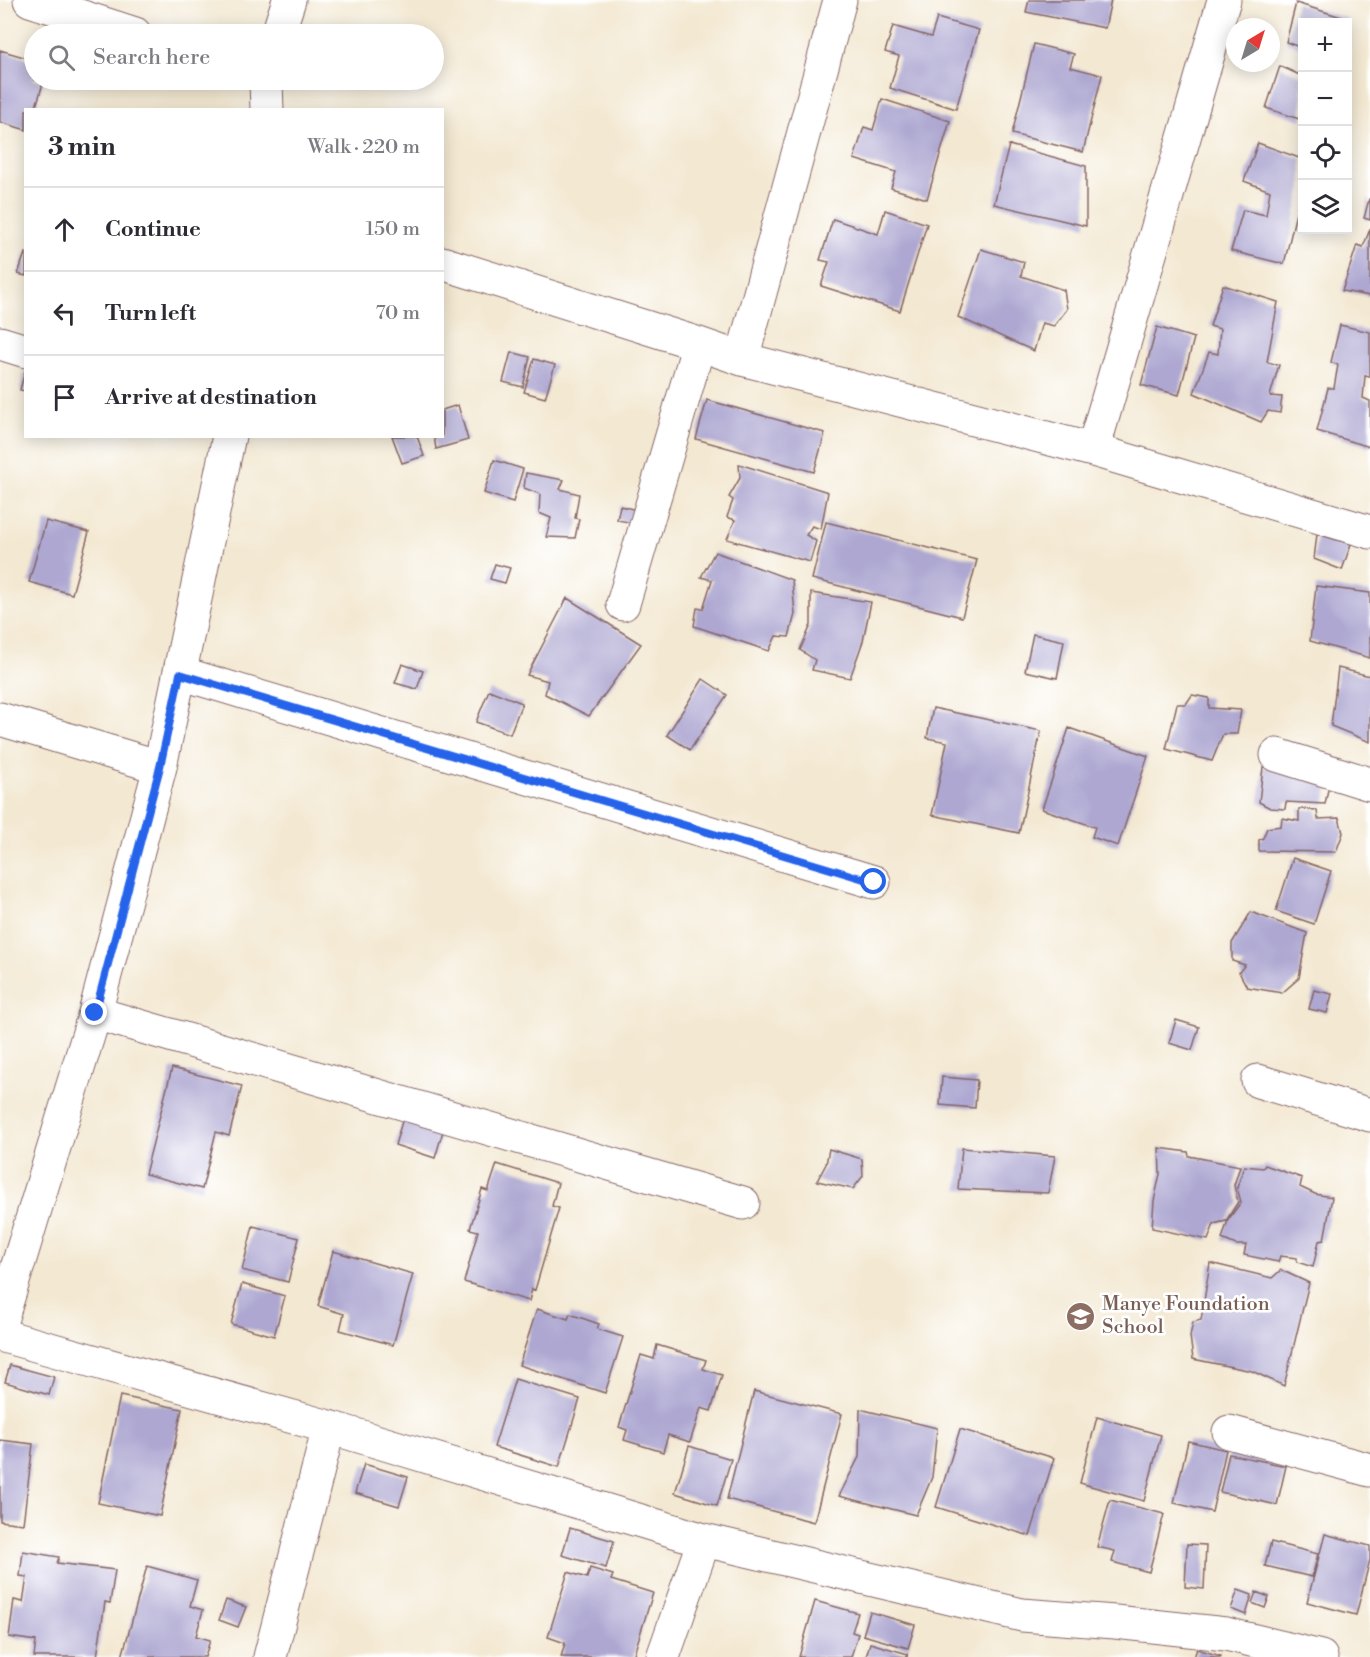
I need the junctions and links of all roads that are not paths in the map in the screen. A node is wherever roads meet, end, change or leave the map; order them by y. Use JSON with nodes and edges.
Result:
{"nodes":[{"id":1,"x":30,"y":0,"type":"edge"},
{"id":2,"x":288,"y":0,"type":"edge"},
{"id":3,"x":840,"y":0,"type":"edge"},
{"id":4,"x":1224,"y":0,"type":"edge"},
{"id":5,"x":104,"y":24,"type":"edge"},
{"id":6,"x":281,"y":24,"type":"edge"},
{"id":7,"x":266,"y":90,"type":"edge"},
{"id":8,"x":267,"y":108,"type":"edge"},
{"id":9,"x":444,"y":264,"type":"edge"},
{"id":10,"x":0,"y":343,"type":"edge"},
{"id":11,"x":699,"y":344,"type":"junction"},
{"id":12,"x":24,"y":350,"type":"edge"},
{"id":13,"x":742,"y":359,"type":"junction"},
{"id":14,"x":229,"y":438,"type":"edge"},
{"id":15,"x":1093,"y":450,"type":"junction"},
{"id":16,"x":1370,"y":532,"type":"edge"},
{"id":17,"x":623,"y":604,"type":"dead end"},
{"id":18,"x":180,"y":674,"type":"junction"},
{"id":19,"x":0,"y":719,"type":"edge"},
{"id":20,"x":1277,"y":755,"type":"dead end"},
{"id":21,"x":160,"y":767,"type":"junction"},
{"id":22,"x":1370,"y":784,"type":"edge"},
{"id":23,"x":874,"y":882,"type":"dead end"},
{"id":24,"x":95,"y":1013,"type":"junction"},
{"id":25,"x":1258,"y":1081,"type":"dead end"},
{"id":26,"x":1370,"y":1115,"type":"edge"},
{"id":27,"x":743,"y":1203,"type":"dead end"},
{"id":28,"x":0,"y":1324,"type":"edge"},
{"id":29,"x":0,"y":1335,"type":"edge"},
{"id":30,"x":329,"y":1427,"type":"junction"},
{"id":31,"x":1228,"y":1432,"type":"dead end"},
{"id":32,"x":1370,"y":1470,"type":"edge"},
{"id":33,"x":704,"y":1540,"type":"junction"},
{"id":34,"x":270,"y":1657,"type":"edge"},
{"id":35,"x":663,"y":1657,"type":"edge"},
{"id":36,"x":1321,"y":1657,"type":"edge"}],
"edges":[{"from":1,"to":5,"type":"street"},
{"from":2,"to":6,"type":"street"},
{"from":3,"to":13,"type":"street"},
{"from":4,"to":15,"type":"street"},
{"from":7,"to":8,"type":"street"},
{"from":9,"to":11,"type":"street"},
{"from":10,"to":12,"type":"street"},
{"from":11,"to":13,"type":"street"},
{"from":11,"to":17,"type":"street"},
{"from":13,"to":15,"type":"street"},
{"from":14,"to":18,"type":"street"},
{"from":15,"to":16,"type":"street"},
{"from":18,"to":21,"type":"street"},
{"from":18,"to":23,"type":"street"},
{"from":19,"to":21,"type":"street"},
{"from":20,"to":22,"type":"street"},
{"from":21,"to":24,"type":"street"},
{"from":24,"to":27,"type":"street"},
{"from":24,"to":28,"type":"street"},
{"from":25,"to":26,"type":"street"},
{"from":29,"to":30,"type":"street"},
{"from":30,"to":33,"type":"street"},
{"from":30,"to":34,"type":"street"},
{"from":31,"to":32,"type":"street"},
{"from":33,"to":35,"type":"street"},
{"from":33,"to":36,"type":"street"}]}
